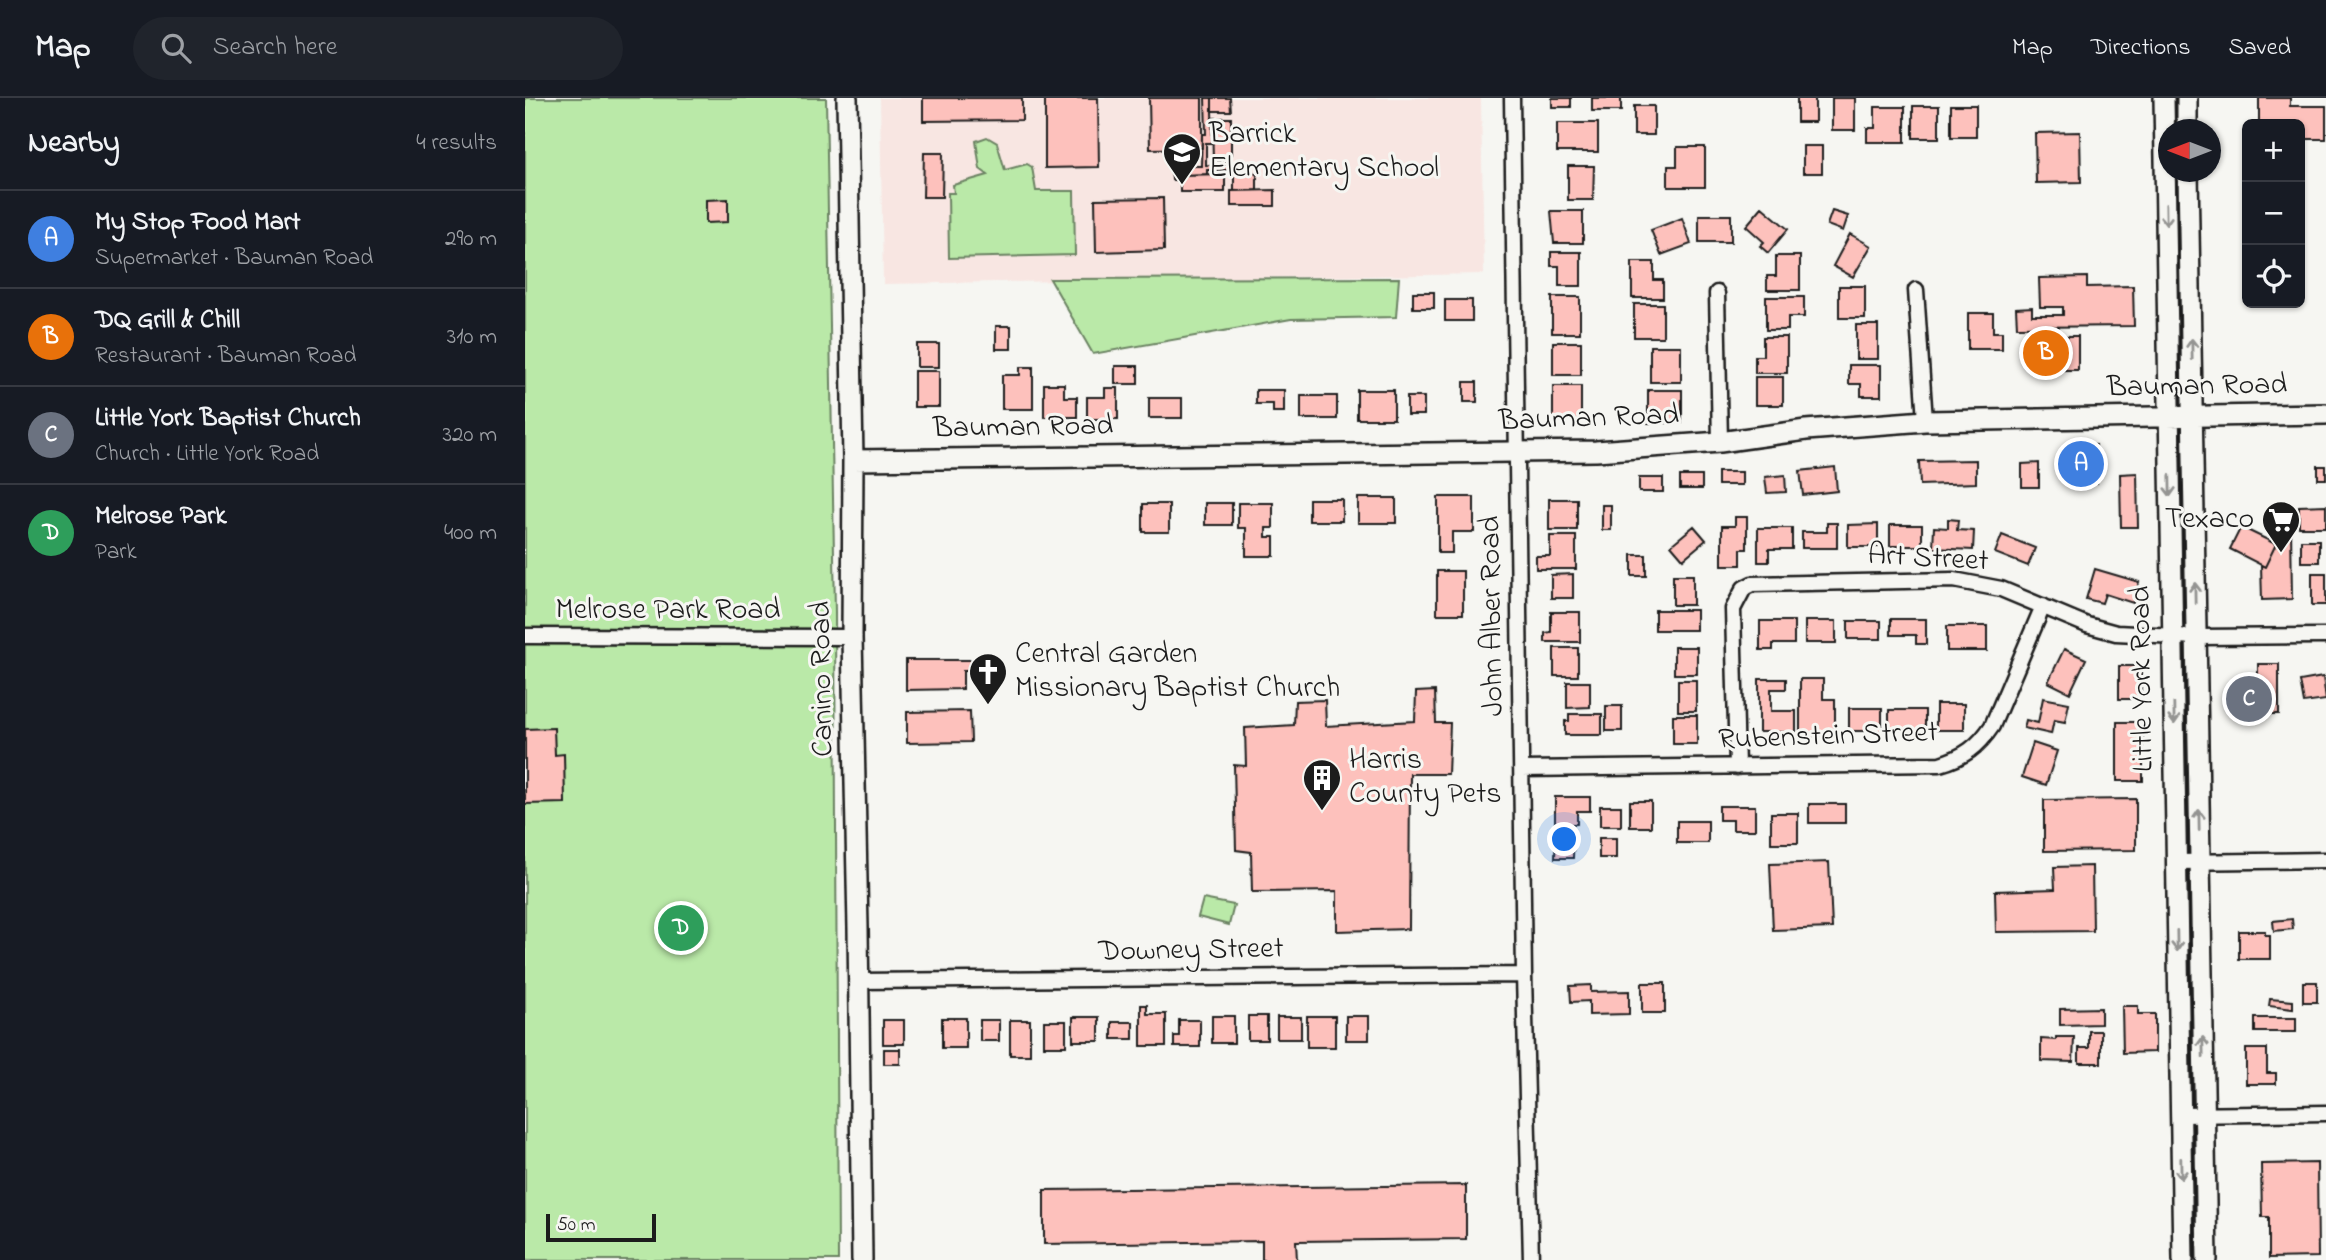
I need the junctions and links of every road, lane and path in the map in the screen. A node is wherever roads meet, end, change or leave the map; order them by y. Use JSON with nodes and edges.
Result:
{"nodes":[{"id":1,"x":847,"y":98,"type":"edge"},
{"id":2,"x":1512,"y":98,"type":"edge"},
{"id":3,"x":2164,"y":98,"type":"edge"},
{"id":4,"x":2187,"y":98,"type":"edge"},
{"id":5,"x":2187,"y":119,"type":"edge"},
{"id":6,"x":2188,"y":182,"type":"edge"},
{"id":7,"x":1916,"y":290,"type":"dead end"},
{"id":8,"x":1717,"y":293,"type":"dead end"},
{"id":9,"x":2326,"y":414,"type":"edge"},
{"id":10,"x":2193,"y":417,"type":"junction"},
{"id":11,"x":2168,"y":418,"type":"junction"},
{"id":12,"x":1925,"y":421,"type":"junction"},
{"id":13,"x":1720,"y":442,"type":"junction"},
{"id":14,"x":1517,"y":452,"type":"junction"},
{"id":15,"x":853,"y":460,"type":"junction"},
{"id":16,"x":2043,"y":606,"type":"junction"},
{"id":17,"x":525,"y":636,"type":"edge"},
{"id":18,"x":2173,"y":636,"type":"junction"},
{"id":19,"x":2326,"y":636,"type":"edge"},
{"id":20,"x":852,"y":637,"type":"junction"},
{"id":21,"x":2196,"y":637,"type":"junction"},
{"id":22,"x":1738,"y":767,"type":"junction"},
{"id":23,"x":1521,"y":769,"type":"junction"},
{"id":24,"x":2326,"y":860,"type":"edge"},
{"id":25,"x":2176,"y":862,"type":"junction"},
{"id":26,"x":2200,"y":862,"type":"junction"},
{"id":27,"x":1524,"y":975,"type":"junction"},
{"id":28,"x":858,"y":981,"type":"junction"},
{"id":29,"x":2326,"y":1113,"type":"edge"},
{"id":30,"x":2180,"y":1115,"type":"junction"},
{"id":31,"x":2205,"y":1116,"type":"junction"},
{"id":32,"x":862,"y":1260,"type":"edge"},
{"id":33,"x":1531,"y":1260,"type":"edge"},
{"id":34,"x":2183,"y":1260,"type":"edge"},
{"id":35,"x":2207,"y":1260,"type":"edge"}],
"edges":[{"from":1,"to":15,"type":"street","name":"Canino Road"},
{"from":2,"to":14,"type":"street","name":"John Alber Road"},
{"from":3,"to":11,"type":"street","name":"Little York Road","one_way":true},
{"from":4,"to":5,"type":"street"},
{"from":10,"to":6,"type":"street","name":"Little York Road","one_way":true},
{"from":7,"to":12,"type":"street"},
{"from":8,"to":13,"type":"street"},
{"from":9,"to":10,"type":"street","name":"Bauman Road"},
{"from":10,"to":11,"type":"street","name":"Bauman Road"},
{"from":21,"to":10,"type":"street","name":"Little York Road","one_way":true},
{"from":11,"to":12,"type":"street","name":"Bauman Road"},
{"from":11,"to":18,"type":"street","name":"Little York Road","one_way":true},
{"from":12,"to":13,"type":"street","name":"Bauman Road"},
{"from":13,"to":14,"type":"street","name":"Bauman Road"},
{"from":14,"to":15,"type":"street","name":"Bauman Road"},
{"from":14,"to":23,"type":"street","name":"John Alber Road"},
{"from":15,"to":20,"type":"street","name":"Canino Road"},
{"from":16,"to":18,"type":"street","name":"Art Street"},
{"from":16,"to":22,"type":"street","name":"Rubenstein Street"},
{"from":16,"to":22,"type":"street","name":"Art Street"},
{"from":17,"to":20,"type":"street","name":"Melrose Park Road"},
{"from":18,"to":21,"type":"street","name":"Art Street"},
{"from":18,"to":25,"type":"street","name":"Little York Road","one_way":true},
{"from":19,"to":21,"type":"street","name":"Art Street"},
{"from":20,"to":28,"type":"street","name":"Canino Road"},
{"from":26,"to":21,"type":"street","name":"Little York Road","one_way":true},
{"from":22,"to":23,"type":"street","name":"Rubenstein Street"},
{"from":23,"to":27,"type":"street","name":"John Alber Road"},
{"from":24,"to":26,"type":"street"},
{"from":25,"to":26,"type":"street"},
{"from":25,"to":30,"type":"street","name":"Little York Road","one_way":true},
{"from":31,"to":26,"type":"street","name":"Little York Road","one_way":true},
{"from":27,"to":28,"type":"street","name":"Downey Street"},
{"from":27,"to":33,"type":"street","name":"John Alber Road"},
{"from":28,"to":32,"type":"street","name":"Canino Road"},
{"from":29,"to":31,"type":"street"},
{"from":30,"to":31,"type":"street"},
{"from":30,"to":34,"type":"street","name":"Little York Road","one_way":true},
{"from":31,"to":35,"type":"street","name":"Little York Road"}]}
